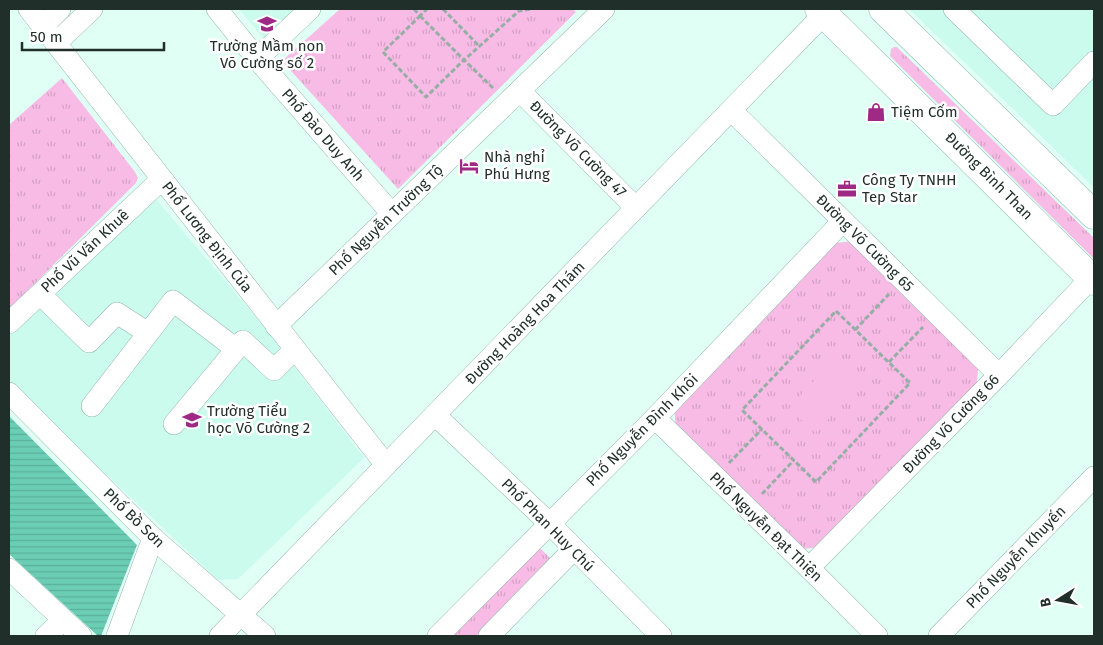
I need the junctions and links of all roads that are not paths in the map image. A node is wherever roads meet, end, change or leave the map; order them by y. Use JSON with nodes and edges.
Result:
{"nodes":[{"id":1,"x":29,"y":9,"type":"edge"},
{"id":2,"x":60,"y":9,"type":"edge"},
{"id":3,"x":92,"y":9,"type":"edge"},
{"id":4,"x":217,"y":9,"type":"edge"},
{"id":5,"x":310,"y":9,"type":"edge"},
{"id":6,"x":603,"y":9,"type":"edge"},
{"id":7,"x":884,"y":9,"type":"edge"},
{"id":8,"x":954,"y":9,"type":"edge"},
{"id":9,"x":824,"y":10,"type":"edge"},
{"id":10,"x":43,"y":26,"type":"junction"},
{"id":11,"x":56,"y":43,"type":"junction"},
{"id":12,"x":257,"y":59,"type":"junction"},
{"id":13,"x":1094,"y":62,"type":"edge"},
{"id":14,"x":520,"y":91,"type":"junction"},
{"id":15,"x":732,"y":111,"type":"junction"},
{"id":16,"x":162,"y":179,"type":"junction"},
{"id":17,"x":636,"y":208,"type":"junction"},
{"id":18,"x":392,"y":214,"type":"junction"},
{"id":19,"x":1094,"y":215,"type":"edge"},
{"id":20,"x":843,"y":221,"type":"junction"},
{"id":21,"x":1093,"y":280,"type":"edge"},
{"id":22,"x":40,"y":294,"type":"junction"},
{"id":23,"x":9,"y":323,"type":"edge"},
{"id":24,"x":276,"y":326,"type":"junction"},
{"id":25,"x":148,"y":333,"type":"junction"},
{"id":26,"x":236,"y":349,"type":"junction"},
{"id":27,"x":294,"y":350,"type":"junction"},
{"id":28,"x":999,"y":375,"type":"junction"},
{"id":29,"x":9,"y":393,"type":"edge"},
{"id":30,"x":92,"y":406,"type":"dead end"},
{"id":31,"x":435,"y":415,"type":"junction"},
{"id":32,"x":655,"y":418,"type":"junction"},
{"id":33,"x":174,"y":424,"type":"dead end"},
{"id":34,"x":386,"y":466,"type":"junction"},
{"id":35,"x":1094,"y":477,"type":"edge"},
{"id":36,"x":549,"y":523,"type":"junction"},
{"id":37,"x":153,"y":538,"type":"junction"},
{"id":38,"x":574,"y":550,"type":"junction"},
{"id":39,"x":809,"y":568,"type":"junction"},
{"id":40,"x":9,"y":569,"type":"edge"},
{"id":41,"x":241,"y":615,"type":"junction"},
{"id":42,"x":63,"y":620,"type":"junction"},
{"id":43,"x":46,"y":636,"type":"edge"},
{"id":44,"x":80,"y":636,"type":"edge"},
{"id":45,"x":118,"y":636,"type":"edge"},
{"id":46,"x":220,"y":636,"type":"edge"},
{"id":47,"x":265,"y":636,"type":"edge"},
{"id":48,"x":438,"y":636,"type":"edge"},
{"id":49,"x":489,"y":636,"type":"edge"},
{"id":50,"x":661,"y":636,"type":"edge"},
{"id":51,"x":877,"y":636,"type":"edge"},
{"id":52,"x":938,"y":636,"type":"edge"}],
"edges":[{"from":1,"to":10,"type":"street","name":"Phố Lương Định Của"},
{"from":2,"to":10,"type":"street"},
{"from":3,"to":11,"type":"street"},
{"from":4,"to":12,"type":"street","name":"Phố Đào Duy Anh"},
{"from":5,"to":12,"type":"street"},
{"from":6,"to":14,"type":"street","name":"Phố Nguyễn Trường Tộ"},
{"from":7,"to":19,"type":"main road"},
{"from":8,"to":13,"type":"street"},
{"from":9,"to":15,"type":"street","name":"Đường Hoàng Hoa Thám"},
{"from":9,"to":21,"type":"main road","name":"Đường Bình Than"},
{"from":10,"to":11,"type":"street","name":"Phố Lương Định Của"},
{"from":11,"to":16,"type":"street","name":"Phố Lương Định Của"},
{"from":12,"to":18,"type":"street","name":"Phố Đào Duy Anh"},
{"from":14,"to":17,"type":"street","name":"Đường Võ Cường 47"},
{"from":14,"to":18,"type":"street","name":"Phố Nguyễn Trường Tộ"},
{"from":15,"to":17,"type":"street","name":"Đường Hoàng Hoa Thám"},
{"from":15,"to":20,"type":"street","name":"Đường Võ Cường 65"},
{"from":16,"to":22,"type":"street","name":"Phố Vũ Văn Khuê"},
{"from":16,"to":24,"type":"street","name":"Phố Lương Định Của"},
{"from":17,"to":31,"type":"street","name":"Đường Hoàng Hoa Thám"},
{"from":18,"to":24,"type":"street","name":"Phố Nguyễn Trường Tộ"},
{"from":20,"to":28,"type":"street","name":"Đường Võ Cường 65"},
{"from":20,"to":32,"type":"street","name":"Phố Nguyễn Đình Khôi"},
{"from":21,"to":28,"type":"street","name":"Đường Võ Cường 66"},
{"from":22,"to":23,"type":"street","name":"Phố Vũ Văn Khuê"},
{"from":22,"to":25,"type":"street"},
{"from":24,"to":27,"type":"street","name":"Phố Lương Định Của"},
{"from":25,"to":26,"type":"street"},
{"from":25,"to":30,"type":"street"},
{"from":26,"to":27,"type":"street"},
{"from":26,"to":33,"type":"street"},
{"from":27,"to":34,"type":"street","name":"Phố Lương Định Của"},
{"from":28,"to":39,"type":"street","name":"Đường Võ Cường 66"},
{"from":29,"to":37,"type":"street","name":"Phố Bồ Sơn"},
{"from":31,"to":34,"type":"street","name":"Đường Hoàng Hoa Thám"},
{"from":31,"to":36,"type":"street","name":"Phố Phan Huy Chú"},
{"from":32,"to":36,"type":"street","name":"Phố Nguyễn Đình Khôi"},
{"from":32,"to":39,"type":"street","name":"Phố Nguyễn Đạt Thiện"},
{"from":34,"to":41,"type":"street","name":"Đường Hoàng Hoa Thám"},
{"from":35,"to":52,"type":"street","name":"Phố Nguyễn Khuyến"},
{"from":36,"to":38,"type":"street","name":"Phố Phan Huy Chú"},
{"from":36,"to":48,"type":"street","name":"Phố Nguyễn Đình Khôi"},
{"from":37,"to":41,"type":"street","name":"Phố Bồ Sơn"},
{"from":37,"to":45,"type":"street"},
{"from":38,"to":49,"type":"street"},
{"from":38,"to":50,"type":"street","name":"Phố Phan Huy Chú"},
{"from":39,"to":51,"type":"street","name":"Phố Nguyễn Đạt Thiện"},
{"from":40,"to":42,"type":"street"},
{"from":41,"to":46,"type":"street","name":"Đường Hoàng Hoa Thám"},
{"from":41,"to":47,"type":"street","name":"Phố Bồ Sơn"},
{"from":42,"to":43,"type":"street"},
{"from":42,"to":44,"type":"street"}]}
